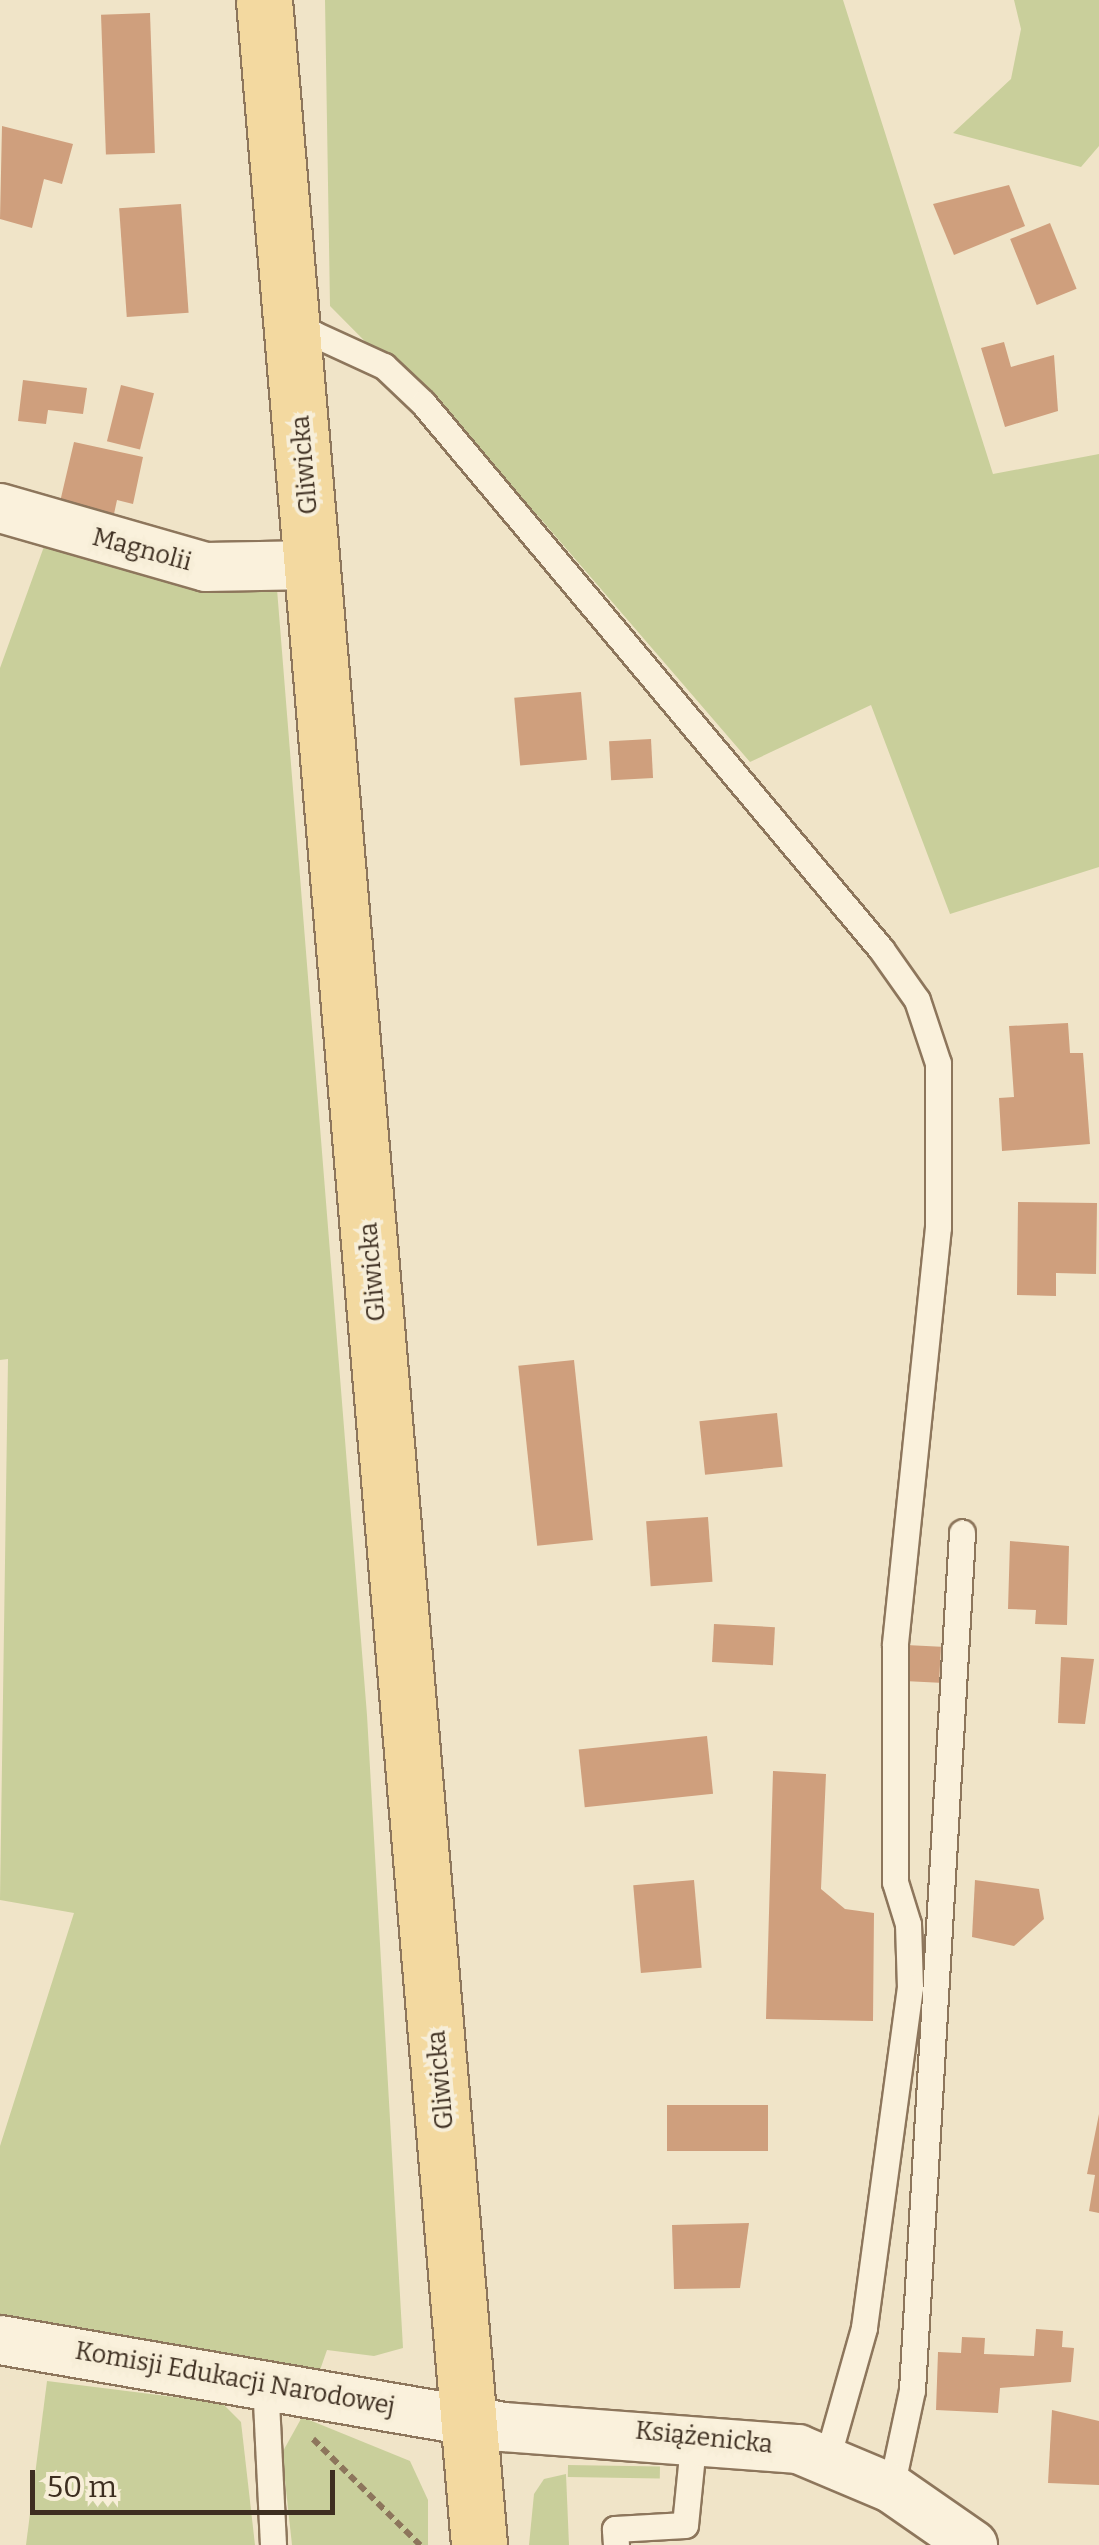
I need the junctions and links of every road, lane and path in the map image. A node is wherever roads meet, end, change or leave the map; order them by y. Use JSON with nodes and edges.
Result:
{"nodes":[{"id":1,"x":264,"y":0,"type":"edge"},
{"id":2,"x":294,"y":335,"type":"junction"},
{"id":3,"x":11,"y":521,"type":"edge"},
{"id":4,"x":314,"y":565,"type":"junction"},
{"id":5,"x":962,"y":1532,"type":"dead end"},
{"id":6,"x":0,"y":2340,"type":"edge"},
{"id":7,"x":264,"y":2381,"type":"junction"},
{"id":8,"x":469,"y":2422,"type":"junction"},
{"id":9,"x":694,"y":2435,"type":"junction"},
{"id":10,"x":310,"y":2436,"type":"dead end"},
{"id":11,"x":827,"y":2459,"type":"junction"},
{"id":12,"x":890,"y":2488,"type":"junction"},
{"id":13,"x":272,"y":2545,"type":"edge"},
{"id":14,"x":420,"y":2545,"type":"edge"},
{"id":15,"x":479,"y":2545,"type":"edge"},
{"id":16,"x":616,"y":2545,"type":"edge"},
{"id":17,"x":973,"y":2545,"type":"edge"}],
"edges":[{"from":1,"to":2,"type":"main road","name":"Gliwicka"},
{"from":2,"to":4,"type":"main road","name":"Gliwicka"},
{"from":2,"to":11,"type":"lane"},
{"from":3,"to":4,"type":"street","name":"Magnolii"},
{"from":4,"to":8,"type":"main road","name":"Gliwicka"},
{"from":5,"to":12,"type":"lane"},
{"from":6,"to":7,"type":"street","name":"Komisji Edukacji Narodowej"},
{"from":7,"to":8,"type":"street","name":"Komisji Edukacji Narodowej"},
{"from":7,"to":13,"type":"lane"},
{"from":8,"to":9,"type":"street","name":"Książenicka"},
{"from":8,"to":15,"type":"main road","name":"Gliwicka"},
{"from":9,"to":11,"type":"street","name":"Książenicka"},
{"from":9,"to":16,"type":"lane"},
{"from":10,"to":14,"type":"path"},
{"from":11,"to":12,"type":"street","name":"Książenicka"},
{"from":12,"to":17,"type":"street","name":"Książenicka"}]}
